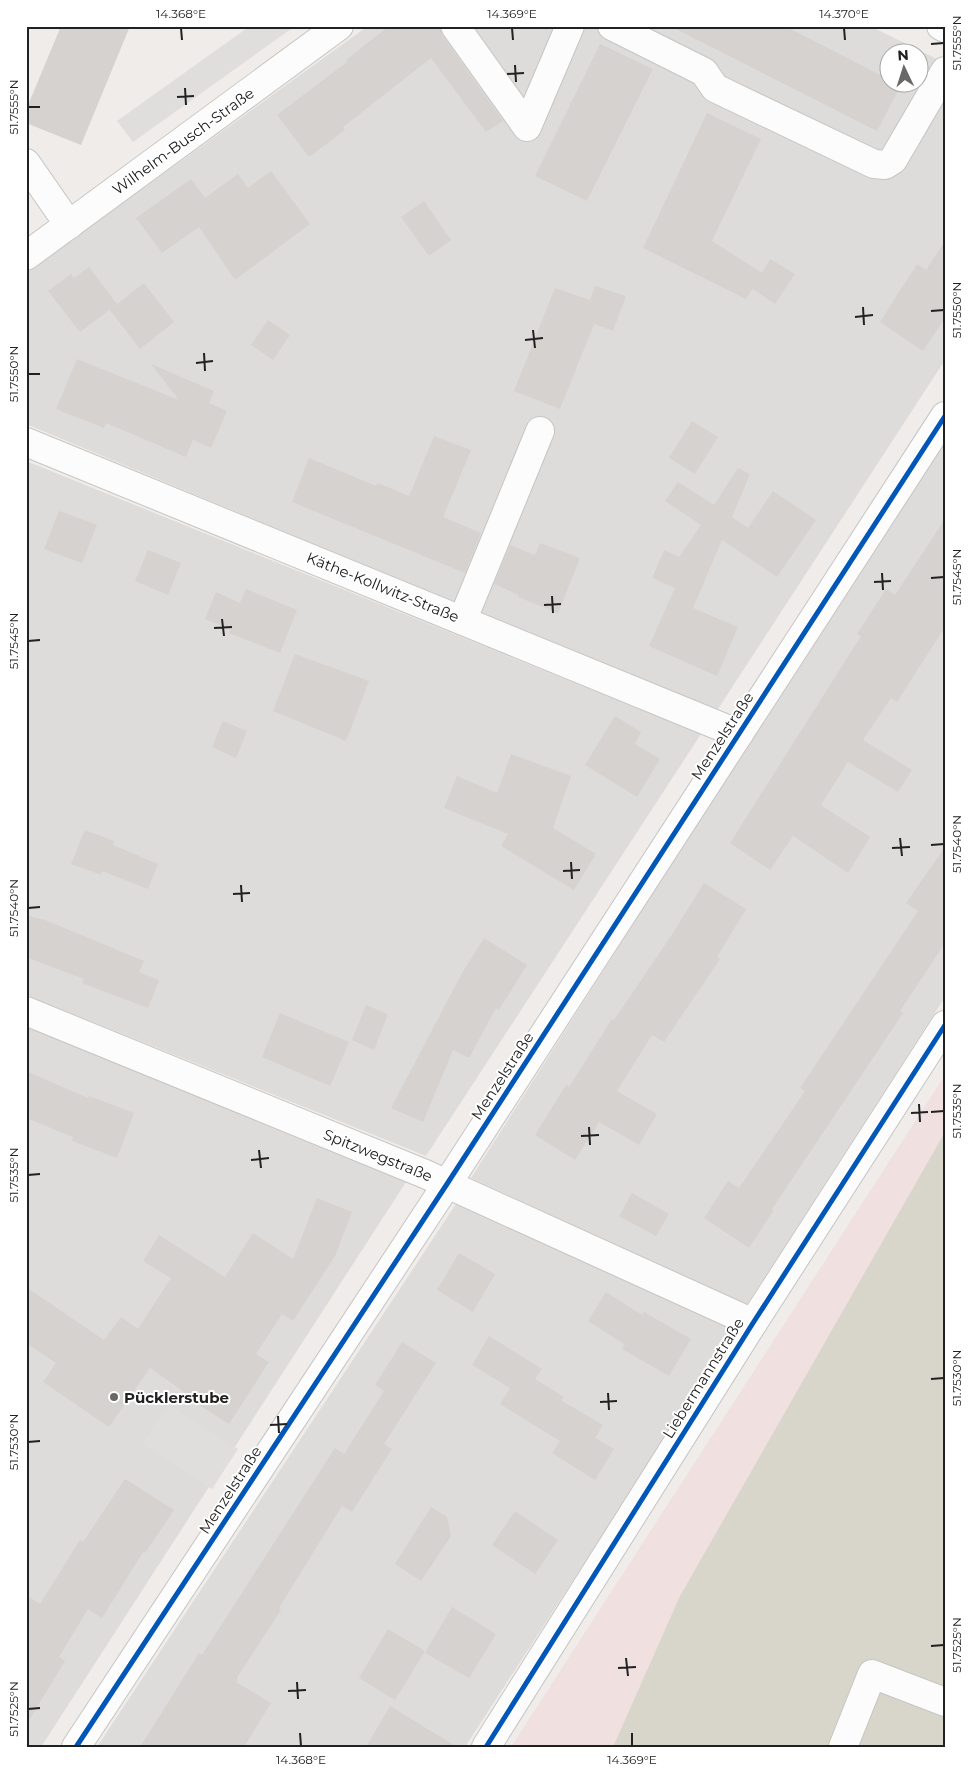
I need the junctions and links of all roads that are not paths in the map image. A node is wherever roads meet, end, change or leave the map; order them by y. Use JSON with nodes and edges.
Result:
{"nodes":[{"id":1,"x":340,"y":26,"type":"edge"},
{"id":2,"x":456,"y":26,"type":"edge"},
{"id":3,"x":570,"y":26,"type":"edge"},
{"id":4,"x":612,"y":26,"type":"edge"},
{"id":5,"x":941,"y":26,"type":"edge"},
{"id":6,"x":945,"y":28,"type":"edge"},
{"id":7,"x":945,"y":71,"type":"edge"},
{"id":8,"x":26,"y":163,"type":"edge"},
{"id":9,"x":70,"y":225,"type":"junction"},
{"id":10,"x":26,"y":256,"type":"edge"},
{"id":11,"x":945,"y":416,"type":"edge"},
{"id":12,"x":540,"y":431,"type":"dead end"},
{"id":13,"x":26,"y":442,"type":"edge"},
{"id":14,"x":462,"y":619,"type":"junction"},
{"id":15,"x":739,"y":734,"type":"junction"},
{"id":16,"x":26,"y":1011,"type":"edge"},
{"id":17,"x":945,"y":1025,"type":"edge"},
{"id":18,"x":447,"y":1184,"type":"junction"},
{"id":19,"x":753,"y":1322,"type":"junction"},
{"id":20,"x":945,"y":1702,"type":"edge"},
{"id":21,"x":76,"y":1747,"type":"edge"},
{"id":22,"x":486,"y":1747,"type":"edge"},
{"id":23,"x":843,"y":1747,"type":"edge"}],
"edges":[{"from":1,"to":9,"type":"street","name":"Wilhelm-Busch-Straße"},
{"from":2,"to":3,"type":"street"},
{"from":4,"to":7,"type":"street"},
{"from":5,"to":6,"type":"street"},
{"from":8,"to":9,"type":"street"},
{"from":9,"to":10,"type":"street","name":"Wilhelm-Busch-Straße"},
{"from":11,"to":15,"type":"street","name":"Menzelstraße"},
{"from":12,"to":14,"type":"street"},
{"from":13,"to":14,"type":"street","name":"Käthe-Kollwitz-Straße"},
{"from":14,"to":15,"type":"street","name":"Käthe-Kollwitz-Straße"},
{"from":15,"to":18,"type":"street","name":"Menzelstraße"},
{"from":16,"to":18,"type":"street","name":"Spitzwegstraße"},
{"from":17,"to":19,"type":"street","name":"Liebermannstraße"},
{"from":18,"to":19,"type":"street","name":"Spitzwegstraße"},
{"from":18,"to":21,"type":"street","name":"Menzelstraße"},
{"from":19,"to":22,"type":"street","name":"Liebermannstraße"},
{"from":20,"to":23,"type":"street"}]}
